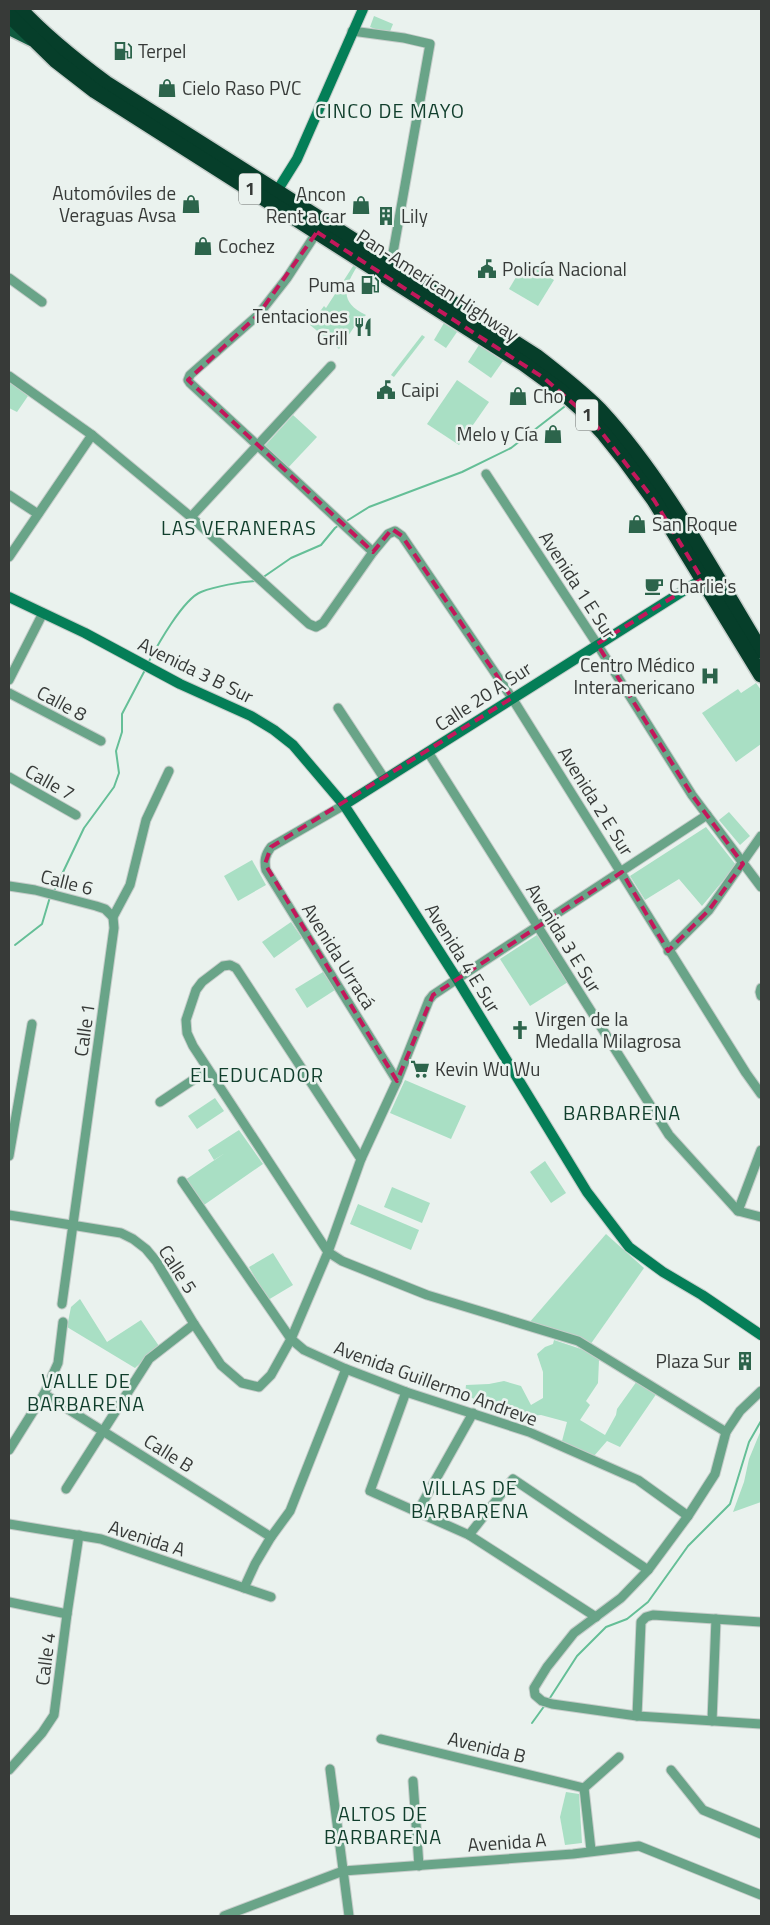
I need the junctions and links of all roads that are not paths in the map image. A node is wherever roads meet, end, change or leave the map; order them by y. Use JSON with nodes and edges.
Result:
{"nodes":[{"id":1,"x":12,"y":9,"type":"edge"},
{"id":2,"x":20,"y":9,"type":"edge"},
{"id":3,"x":363,"y":9,"type":"edge"},
{"id":4,"x":9,"y":14,"type":"edge"},
{"id":5,"x":9,"y":29,"type":"edge"},
{"id":6,"x":352,"y":31,"type":"junction"},
{"id":7,"x":40,"y":40,"type":"junction"},
{"id":8,"x":76,"y":61,"type":"junction"},
{"id":9,"x":118,"y":107,"type":"junction"},
{"id":10,"x":202,"y":158,"type":"junction"},
{"id":11,"x":277,"y":191,"type":"junction"},
{"id":12,"x":316,"y":232,"type":"junction"},
{"id":13,"x":336,"y":244,"type":"junction"},
{"id":14,"x":391,"y":264,"type":"junction"},
{"id":15,"x":9,"y":278,"type":"edge"},
{"id":16,"x":42,"y":302,"type":"dead end"},
{"id":17,"x":331,"y":366,"type":"dead end"},
{"id":18,"x":9,"y":376,"type":"edge"},
{"id":19,"x":92,"y":435,"type":"junction"},
{"id":20,"x":256,"y":446,"type":"junction"},
{"id":21,"x":486,"y":474,"type":"dead end"},
{"id":22,"x":9,"y":496,"type":"edge"},
{"id":23,"x":38,"y":514,"type":"junction"},
{"id":24,"x":191,"y":517,"type":"junction"},
{"id":25,"x":373,"y":552,"type":"junction"},
{"id":26,"x":9,"y":557,"type":"edge"},
{"id":27,"x":707,"y":576,"type":"junction"},
{"id":28,"x":9,"y":597,"type":"edge"},
{"id":29,"x":43,"y":613,"type":"junction"},
{"id":30,"x":597,"y":644,"type":"junction"},
{"id":31,"x":761,"y":652,"type":"edge"},
{"id":32,"x":761,"y":675,"type":"edge"},
{"id":33,"x":9,"y":680,"type":"edge"},
{"id":34,"x":9,"y":693,"type":"edge"},
{"id":35,"x":512,"y":698,"type":"junction"},
{"id":36,"x":338,"y":708,"type":"dead end"},
{"id":37,"x":101,"y":741,"type":"dead end"},
{"id":38,"x":428,"y":752,"type":"junction"},
{"id":39,"x":169,"y":771,"type":"dead end"},
{"id":40,"x":9,"y":777,"type":"edge"},
{"id":41,"x":384,"y":778,"type":"junction"},
{"id":42,"x":344,"y":805,"type":"junction"},
{"id":43,"x":76,"y":815,"type":"dead end"},
{"id":44,"x":707,"y":815,"type":"junction"},
{"id":45,"x":761,"y":836,"type":"edge"},
{"id":46,"x":271,"y":847,"type":"joint"},
{"id":47,"x":743,"y":864,"type":"junction"},
{"id":48,"x":622,"y":872,"type":"junction"},
{"id":49,"x":9,"y":886,"type":"edge"},
{"id":50,"x":761,"y":887,"type":"edge"},
{"id":51,"x":113,"y":917,"type":"junction"},
{"id":52,"x":538,"y":926,"type":"junction"},
{"id":53,"x":668,"y":951,"type":"junction"},
{"id":54,"x":456,"y":979,"type":"junction"},
{"id":55,"x":761,"y":988,"type":"edge"},
{"id":56,"x":761,"y":996,"type":"edge"},
{"id":57,"x":32,"y":1024,"type":"dead end"},
{"id":58,"x":208,"y":1070,"type":"junction"},
{"id":59,"x":397,"y":1081,"type":"junction"},
{"id":60,"x":761,"y":1094,"type":"edge"},
{"id":61,"x":160,"y":1102,"type":"dead end"},
{"id":62,"x":761,"y":1150,"type":"edge"},
{"id":63,"x":9,"y":1156,"type":"edge"},
{"id":64,"x":360,"y":1159,"type":"junction"},
{"id":65,"x":182,"y":1181,"type":"dead end"},
{"id":66,"x":738,"y":1211,"type":"junction"},
{"id":67,"x":9,"y":1215,"type":"edge"},
{"id":68,"x":761,"y":1217,"type":"edge"},
{"id":69,"x":73,"y":1226,"type":"junction"},
{"id":70,"x":328,"y":1252,"type":"junction"},
{"id":71,"x":62,"y":1304,"type":"dead end"},
{"id":72,"x":63,"y":1322,"type":"dead end"},
{"id":73,"x":194,"y":1324,"type":"junction"},
{"id":74,"x":761,"y":1335,"type":"edge"},
{"id":75,"x":291,"y":1339,"type":"junction"},
{"id":76,"x":346,"y":1369,"type":"junction"},
{"id":77,"x":761,"y":1391,"type":"edge"},
{"id":78,"x":406,"y":1392,"type":"junction"},
{"id":79,"x":44,"y":1394,"type":"junction"},
{"id":80,"x":473,"y":1413,"type":"junction"},
{"id":81,"x":103,"y":1431,"type":"junction"},
{"id":82,"x":726,"y":1432,"type":"junction"},
{"id":83,"x":9,"y":1450,"type":"edge"},
{"id":84,"x":66,"y":1489,"type":"dead end"},
{"id":85,"x":418,"y":1511,"type":"junction"},
{"id":86,"x":688,"y":1516,"type":"junction"},
{"id":87,"x":9,"y":1524,"type":"edge"},
{"id":88,"x":80,"y":1535,"type":"junction"},
{"id":89,"x":469,"y":1535,"type":"junction"},
{"id":90,"x":271,"y":1537,"type":"junction"},
{"id":91,"x":648,"y":1570,"type":"junction"},
{"id":92,"x":244,"y":1588,"type":"junction"},
{"id":93,"x":271,"y":1597,"type":"dead end"},
{"id":94,"x":9,"y":1602,"type":"edge"},
{"id":95,"x":67,"y":1614,"type":"junction"},
{"id":96,"x":596,"y":1617,"type":"junction"},
{"id":97,"x":716,"y":1619,"type":"junction"},
{"id":98,"x":761,"y":1622,"type":"edge"},
{"id":99,"x":637,"y":1716,"type":"junction"},
{"id":100,"x":712,"y":1721,"type":"junction"},
{"id":101,"x":761,"y":1724,"type":"edge"},
{"id":102,"x":381,"y":1739,"type":"dead end"},
{"id":103,"x":619,"y":1757,"type":"dead end"},
{"id":104,"x":330,"y":1769,"type":"dead end"},
{"id":105,"x":9,"y":1770,"type":"edge"},
{"id":106,"x":671,"y":1770,"type":"dead end"},
{"id":107,"x":413,"y":1781,"type":"dead end"},
{"id":108,"x":584,"y":1788,"type":"junction"},
{"id":109,"x":761,"y":1834,"type":"edge"},
{"id":110,"x":591,"y":1850,"type":"junction"},
{"id":111,"x":419,"y":1866,"type":"junction"},
{"id":112,"x":343,"y":1871,"type":"junction"},
{"id":113,"x":761,"y":1895,"type":"edge"},
{"id":114,"x":224,"y":1916,"type":"edge"},
{"id":115,"x":349,"y":1916,"type":"edge"}],
"edges":[{"from":1,"to":7,"type":"highway"},
{"from":2,"to":7,"type":"highway","name":"Pan-American Highway","number":"1"},
{"from":3,"to":6,"type":"street"},
{"from":4,"to":7,"type":"highway","name":"Pan-American Highway","number":"1"},
{"from":5,"to":7,"type":"main road"},
{"from":6,"to":11,"type":"street"},
{"from":6,"to":14,"type":"street"},
{"from":7,"to":8,"type":"highway","name":"Pan-American Highway","number":"1"},
{"from":7,"to":8,"type":"highway"},
{"from":7,"to":9,"type":"highway","name":"Pan-American Highway","number":"1"},
{"from":8,"to":9,"type":"highway"},
{"from":8,"to":11,"type":"highway","name":"Pan-American Highway","number":"1"},
{"from":9,"to":10,"type":"highway","name":"Pan-American Highway","number":"1"},
{"from":10,"to":11,"type":"highway"},
{"from":10,"to":12,"type":"highway","name":"Pan-American Highway","number":"1"},
{"from":11,"to":13,"type":"highway"},
{"from":11,"to":14,"type":"highway","name":"Pan-American Highway","number":"1"},
{"from":12,"to":13,"type":"highway","name":"Pan-American Highway","number":"1"},
{"from":12,"to":20,"type":"street"},
{"from":13,"to":27,"type":"highway","name":"Pan-American Highway","number":"1"},
{"from":14,"to":27,"type":"highway","name":"Pan-American Highway","number":"1"},
{"from":15,"to":16,"type":"street"},
{"from":17,"to":20,"type":"street"},
{"from":18,"to":19,"type":"street"},
{"from":19,"to":23,"type":"street"},
{"from":19,"to":24,"type":"street"},
{"from":20,"to":24,"type":"street"},
{"from":20,"to":25,"type":"street"},
{"from":21,"to":30,"type":"street","name":"Avenida 1 E Sur"},
{"from":22,"to":23,"type":"street"},
{"from":23,"to":26,"type":"street"},
{"from":24,"to":25,"type":"street"},
{"from":25,"to":35,"type":"street","name":"Avenida 2 E Sur"},
{"from":27,"to":30,"type":"street","name":"Calle 20 A Sur"},
{"from":27,"to":31,"type":"highway","name":"Pan-American Highway","number":"1"},
{"from":27,"to":32,"type":"highway","name":"Pan-American Highway","number":"1"},
{"from":28,"to":29,"type":"street","name":"Avenida 3 B Sur"},
{"from":29,"to":33,"type":"street"},
{"from":29,"to":42,"type":"street","name":"Avenida 3 B Sur"},
{"from":30,"to":35,"type":"street","name":"Calle 20 A Sur"},
{"from":30,"to":44,"type":"street","name":"Avenida 1 E Sur"},
{"from":34,"to":37,"type":"street","name":"Calle 8"},
{"from":35,"to":38,"type":"street","name":"Calle 20 A Sur"},
{"from":35,"to":48,"type":"street","name":"Avenida 2 E Sur"},
{"from":36,"to":41,"type":"street"},
{"from":38,"to":41,"type":"street","name":"Calle 20 A Sur"},
{"from":38,"to":52,"type":"street","name":"Avenida 3 E Sur"},
{"from":39,"to":51,"type":"street","name":"Calle 1"},
{"from":40,"to":43,"type":"street","name":"Calle 7"},
{"from":41,"to":42,"type":"street","name":"Calle 20 A Sur"},
{"from":42,"to":46,"type":"street","name":"Calle 20 A Sur"},
{"from":42,"to":54,"type":"street","name":"Avenida 4 E Sur"},
{"from":44,"to":47,"type":"street","name":"Avenida 1 E Sur"},
{"from":44,"to":48,"type":"street"},
{"from":45,"to":47,"type":"street"},
{"from":46,"to":59,"type":"street","name":"Avenida Urracá"},
{"from":47,"to":50,"type":"street","name":"Avenida 1 E Sur"},
{"from":47,"to":53,"type":"street"},
{"from":48,"to":52,"type":"street"},
{"from":48,"to":53,"type":"street","name":"Avenida 2 E Sur"},
{"from":49,"to":51,"type":"street","name":"Calle 6"},
{"from":51,"to":69,"type":"street","name":"Calle 1"},
{"from":52,"to":54,"type":"street"},
{"from":52,"to":66,"type":"street","name":"Avenida 3 E Sur"},
{"from":53,"to":60,"type":"street","name":"Avenida 2 E Sur"},
{"from":54,"to":59,"type":"street"},
{"from":54,"to":74,"type":"street","name":"Avenida 4 E Sur"},
{"from":55,"to":56,"type":"street"},
{"from":57,"to":63,"type":"street"},
{"from":58,"to":61,"type":"street"},
{"from":58,"to":64,"type":"street"},
{"from":58,"to":70,"type":"street"},
{"from":59,"to":64,"type":"street"},
{"from":62,"to":66,"type":"street"},
{"from":64,"to":70,"type":"street"},
{"from":65,"to":75,"type":"street","name":"Avenida Guillermo Andreve"},
{"from":66,"to":68,"type":"street"},
{"from":67,"to":69,"type":"street","name":"Calle 5"},
{"from":69,"to":71,"type":"street","name":"Calle 1"},
{"from":69,"to":73,"type":"street","name":"Calle 5"},
{"from":70,"to":75,"type":"street"},
{"from":70,"to":82,"type":"street"},
{"from":72,"to":79,"type":"street"},
{"from":73,"to":75,"type":"street","name":"Calle 5"},
{"from":73,"to":81,"type":"street"},
{"from":75,"to":76,"type":"street","name":"Avenida Guillermo Andreve"},
{"from":76,"to":78,"type":"street","name":"Avenida Guillermo Andreve"},
{"from":76,"to":90,"type":"street"},
{"from":77,"to":82,"type":"street"},
{"from":78,"to":80,"type":"street","name":"Avenida Guillermo Andreve"},
{"from":78,"to":85,"type":"street"},
{"from":79,"to":81,"type":"street","name":"Calle B"},
{"from":79,"to":83,"type":"street"},
{"from":80,"to":85,"type":"street"},
{"from":80,"to":86,"type":"street","name":"Avenida Guillermo Andreve"},
{"from":81,"to":84,"type":"street"},
{"from":81,"to":90,"type":"street","name":"Calle B"},
{"from":82,"to":86,"type":"street"},
{"from":85,"to":89,"type":"street"},
{"from":86,"to":91,"type":"street"},
{"from":87,"to":88,"type":"street","name":"Avenida A"},
{"from":88,"to":92,"type":"street","name":"Avenida A"},
{"from":88,"to":95,"type":"street","name":"Calle 4"},
{"from":89,"to":91,"type":"street"},
{"from":89,"to":96,"type":"street"},
{"from":90,"to":92,"type":"street"},
{"from":91,"to":96,"type":"street"},
{"from":92,"to":93,"type":"street","name":"Avenida A"},
{"from":94,"to":95,"type":"street"},
{"from":95,"to":105,"type":"street","name":"Calle 4"},
{"from":96,"to":99,"type":"street"},
{"from":97,"to":98,"type":"street"},
{"from":97,"to":99,"type":"street"},
{"from":97,"to":100,"type":"street"},
{"from":99,"to":100,"type":"street"},
{"from":100,"to":101,"type":"street"},
{"from":102,"to":108,"type":"street","name":"Avenida B"},
{"from":103,"to":108,"type":"street"},
{"from":104,"to":112,"type":"street"},
{"from":106,"to":109,"type":"street"},
{"from":107,"to":111,"type":"street"},
{"from":108,"to":110,"type":"street"},
{"from":110,"to":111,"type":"street","name":"Avenida A"},
{"from":110,"to":113,"type":"street","name":"Avenida A"},
{"from":111,"to":112,"type":"street","name":"Avenida A"},
{"from":112,"to":114,"type":"street","name":"Avenida A"},
{"from":112,"to":115,"type":"street"}]}
